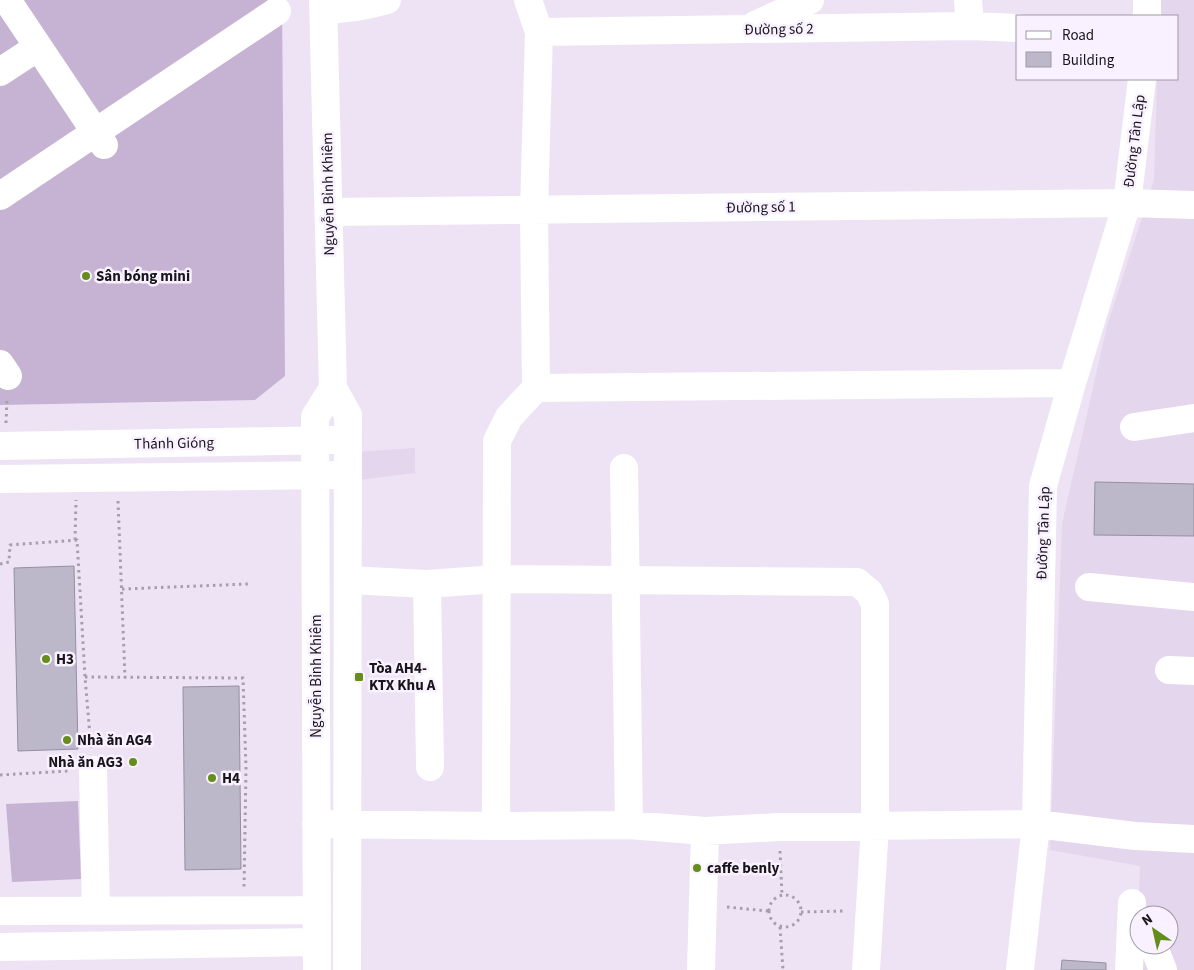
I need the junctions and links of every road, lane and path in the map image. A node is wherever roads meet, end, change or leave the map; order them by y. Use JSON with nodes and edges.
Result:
{"nodes":[{"id":1,"x":7,"y":0,"type":"edge"},
{"id":2,"x":387,"y":0,"type":"edge"},
{"id":3,"x":528,"y":0,"type":"edge"},
{"id":4,"x":810,"y":0,"type":"edge"},
{"id":5,"x":1147,"y":0,"type":"edge"},
{"id":6,"x":324,"y":5,"type":"edge"},
{"id":7,"x":277,"y":11,"type":"dead end"},
{"id":8,"x":969,"y":13,"type":"edge"},
{"id":9,"x":1147,"y":15,"type":"edge"},
{"id":10,"x":1016,"y":27,"type":"edge"},
{"id":11,"x":745,"y":29,"type":"junction"},
{"id":12,"x":539,"y":32,"type":"junction"},
{"id":13,"x":38,"y":47,"type":"junction"},
{"id":14,"x":0,"y":72,"type":"edge"},
{"id":15,"x":1142,"y":80,"type":"edge"},
{"id":16,"x":100,"y":139,"type":"junction"},
{"id":17,"x":0,"y":196,"type":"edge"},
{"id":18,"x":1127,"y":203,"type":"junction"},
{"id":19,"x":1194,"y":205,"type":"edge"},
{"id":20,"x":534,"y":210,"type":"junction"},
{"id":21,"x":328,"y":212,"type":"junction"},
{"id":22,"x":4,"y":370,"type":"edge"},
{"id":23,"x":1072,"y":383,"type":"junction"},
{"id":24,"x":333,"y":388,"type":"junction"},
{"id":25,"x":536,"y":388,"type":"junction"},
{"id":26,"x":1194,"y":418,"type":"edge"},
{"id":27,"x":1134,"y":427,"type":"dead end"},
{"id":28,"x":348,"y":440,"type":"junction"},
{"id":29,"x":314,"y":441,"type":"junction"},
{"id":30,"x":3,"y":445,"type":"edge"},
{"id":31,"x":624,"y":468,"type":"dead end"},
{"id":32,"x":315,"y":475,"type":"junction"},
{"id":33,"x":348,"y":475,"type":"junction"},
{"id":34,"x":76,"y":478,"type":"junction"},
{"id":35,"x":117,"y":478,"type":"junction"},
{"id":36,"x":0,"y":479,"type":"edge"},
{"id":37,"x":76,"y":540,"type":"junction"},
{"id":38,"x":0,"y":564,"type":"edge"},
{"id":39,"x":497,"y":579,"type":"junction"},
{"id":40,"x":348,"y":580,"type":"junction"},
{"id":41,"x":626,"y":580,"type":"junction"},
{"id":42,"x":248,"y":584,"type":"dead end"},
{"id":43,"x":427,"y":584,"type":"junction"},
{"id":44,"x":1089,"y":587,"type":"dead end"},
{"id":45,"x":122,"y":589,"type":"junction"},
{"id":46,"x":1194,"y":597,"type":"edge"},
{"id":47,"x":85,"y":677,"type":"junction"},
{"id":48,"x":125,"y":678,"type":"junction"},
{"id":49,"x":430,"y":766,"type":"dead end"},
{"id":50,"x":93,"y":770,"type":"junction"},
{"id":51,"x":0,"y":774,"type":"edge"},
{"id":52,"x":316,"y":824,"type":"junction"},
{"id":53,"x":347,"y":824,"type":"junction"},
{"id":54,"x":1036,"y":824,"type":"junction"},
{"id":55,"x":629,"y":825,"type":"junction"},
{"id":56,"x":496,"y":826,"type":"junction"},
{"id":57,"x":875,"y":826,"type":"junction"},
{"id":58,"x":779,"y":828,"type":"junction"},
{"id":59,"x":705,"y":831,"type":"junction"},
{"id":60,"x":1194,"y":839,"type":"edge"},
{"id":61,"x":782,"y":895,"type":"junction"},
{"id":62,"x":703,"y":905,"type":"junction"},
{"id":63,"x":105,"y":910,"type":"junction"},
{"id":64,"x":203,"y":910,"type":"junction"},
{"id":65,"x":244,"y":910,"type":"junction"},
{"id":66,"x":317,"y":910,"type":"junction"},
{"id":67,"x":0,"y":911,"type":"edge"},
{"id":68,"x":768,"y":911,"type":"junction"},
{"id":69,"x":870,"y":911,"type":"junction"},
{"id":70,"x":801,"y":912,"type":"junction"},
{"id":71,"x":780,"y":927,"type":"junction"},
{"id":72,"x":316,"y":942,"type":"junction"},
{"id":73,"x":203,"y":944,"type":"junction"},
{"id":74,"x":113,"y":945,"type":"junction"},
{"id":75,"x":0,"y":947,"type":"edge"},
{"id":76,"x":1130,"y":955,"type":"edge"},
{"id":77,"x":1157,"y":955,"type":"edge"},
{"id":78,"x":317,"y":970,"type":"edge"},
{"id":79,"x":347,"y":970,"type":"edge"},
{"id":80,"x":701,"y":970,"type":"edge"},
{"id":81,"x":782,"y":970,"type":"edge"},
{"id":82,"x":866,"y":970,"type":"edge"},
{"id":83,"x":1020,"y":970,"type":"edge"},
{"id":84,"x":1129,"y":970,"type":"edge"},
{"id":85,"x":1163,"y":970,"type":"edge"}],
"edges":[{"from":1,"to":13,"type":"street"},
{"from":2,"to":6,"type":"street"},
{"from":3,"to":12,"type":"street"},
{"from":4,"to":11,"type":"street"},
{"from":5,"to":9,"type":"street"},
{"from":6,"to":21,"type":"street","name":"Nguyễn Bỉnh Khiêm"},
{"from":7,"to":16,"type":"street"},
{"from":8,"to":10,"type":"street","name":"Đường số 2"},
{"from":8,"to":11,"type":"street","name":"Đường số 2"},
{"from":11,"to":12,"type":"street","name":"Đường số 2"},
{"from":12,"to":20,"type":"street"},
{"from":13,"to":14,"type":"street"},
{"from":13,"to":16,"type":"street"},
{"from":15,"to":18,"type":"street","name":"Đường Tân Lập"},
{"from":16,"to":17,"type":"street"},
{"from":18,"to":19,"type":"street","name":"Đường số 1"},
{"from":18,"to":20,"type":"street","name":"Đường số 1"},
{"from":18,"to":23,"type":"street","name":"Đường Tân Lập"},
{"from":20,"to":21,"type":"street","name":"Đường số 1"},
{"from":20,"to":25,"type":"street"},
{"from":21,"to":24,"type":"street","name":"Nguyễn Bỉnh Khiêm"},
{"from":22,"to":30,"type":"path"},
{"from":23,"to":25,"type":"street"},
{"from":23,"to":54,"type":"street","name":"Đường Tân Lập"},
{"from":24,"to":28,"type":"street","name":"Nguyễn Bỉnh Khiêm"},
{"from":24,"to":29,"type":"street","name":"Nguyễn Bỉnh Khiêm"},
{"from":25,"to":39,"type":"street"},
{"from":26,"to":27,"type":"street"},
{"from":28,"to":29,"type":"street","name":"Thánh Gióng"},
{"from":28,"to":33,"type":"street","name":"Nguyễn Bỉnh Khiêm"},
{"from":29,"to":30,"type":"street","name":"Thánh Gióng"},
{"from":29,"to":32,"type":"street","name":"Nguyễn Bỉnh Khiêm"},
{"from":31,"to":41,"type":"street"},
{"from":32,"to":33,"type":"street"},
{"from":32,"to":35,"type":"street"},
{"from":32,"to":52,"type":"street","name":"Nguyễn Bỉnh Khiêm"},
{"from":33,"to":40,"type":"street","name":"Nguyễn Bỉnh Khiêm"},
{"from":34,"to":35,"type":"street"},
{"from":34,"to":36,"type":"street"},
{"from":34,"to":37,"type":"path"},
{"from":35,"to":45,"type":"path"},
{"from":37,"to":38,"type":"path"},
{"from":37,"to":47,"type":"path"},
{"from":39,"to":41,"type":"street"},
{"from":39,"to":43,"type":"street"},
{"from":39,"to":56,"type":"street"},
{"from":40,"to":43,"type":"street"},
{"from":40,"to":53,"type":"street","name":"Nguyễn Bỉnh Khiêm"},
{"from":41,"to":55,"type":"street"},
{"from":41,"to":57,"type":"street"},
{"from":42,"to":45,"type":"path"},
{"from":43,"to":49,"type":"street"},
{"from":44,"to":46,"type":"street"},
{"from":45,"to":48,"type":"path"},
{"from":47,"to":48,"type":"path"},
{"from":47,"to":50,"type":"path"},
{"from":48,"to":65,"type":"path"},
{"from":50,"to":51,"type":"path"},
{"from":50,"to":63,"type":"street"},
{"from":52,"to":53,"type":"street"},
{"from":52,"to":66,"type":"street","name":"Nguyễn Bỉnh Khiêm"},
{"from":53,"to":56,"type":"street"},
{"from":53,"to":79,"type":"street","name":"Nguyễn Bỉnh Khiêm"},
{"from":54,"to":57,"type":"street"},
{"from":54,"to":60,"type":"street"},
{"from":54,"to":83,"type":"street","name":"Đường Tân Lập"},
{"from":55,"to":56,"type":"street"},
{"from":55,"to":59,"type":"street"},
{"from":57,"to":58,"type":"street"},
{"from":57,"to":69,"type":"street"},
{"from":58,"to":59,"type":"street"},
{"from":58,"to":61,"type":"path"},
{"from":59,"to":62,"type":"street"},
{"from":61,"to":68,"type":"path"},
{"from":61,"to":70,"type":"path"},
{"from":62,"to":68,"type":"path"},
{"from":62,"to":80,"type":"street"},
{"from":63,"to":64,"type":"street"},
{"from":63,"to":67,"type":"street"},
{"from":63,"to":74,"type":"street"},
{"from":64,"to":65,"type":"street"},
{"from":64,"to":73,"type":"street"},
{"from":65,"to":66,"type":"street"},
{"from":66,"to":72,"type":"street","name":"Nguyễn Bỉnh Khiêm"},
{"from":68,"to":71,"type":"path"},
{"from":69,"to":70,"type":"path"},
{"from":69,"to":82,"type":"street"},
{"from":70,"to":71,"type":"path"},
{"from":71,"to":81,"type":"path"},
{"from":72,"to":73,"type":"street"},
{"from":72,"to":78,"type":"street","name":"Nguyễn Bỉnh Khiêm"},
{"from":73,"to":74,"type":"street"},
{"from":74,"to":75,"type":"street"},
{"from":76,"to":84,"type":"street"},
{"from":77,"to":85,"type":"street"}]}
